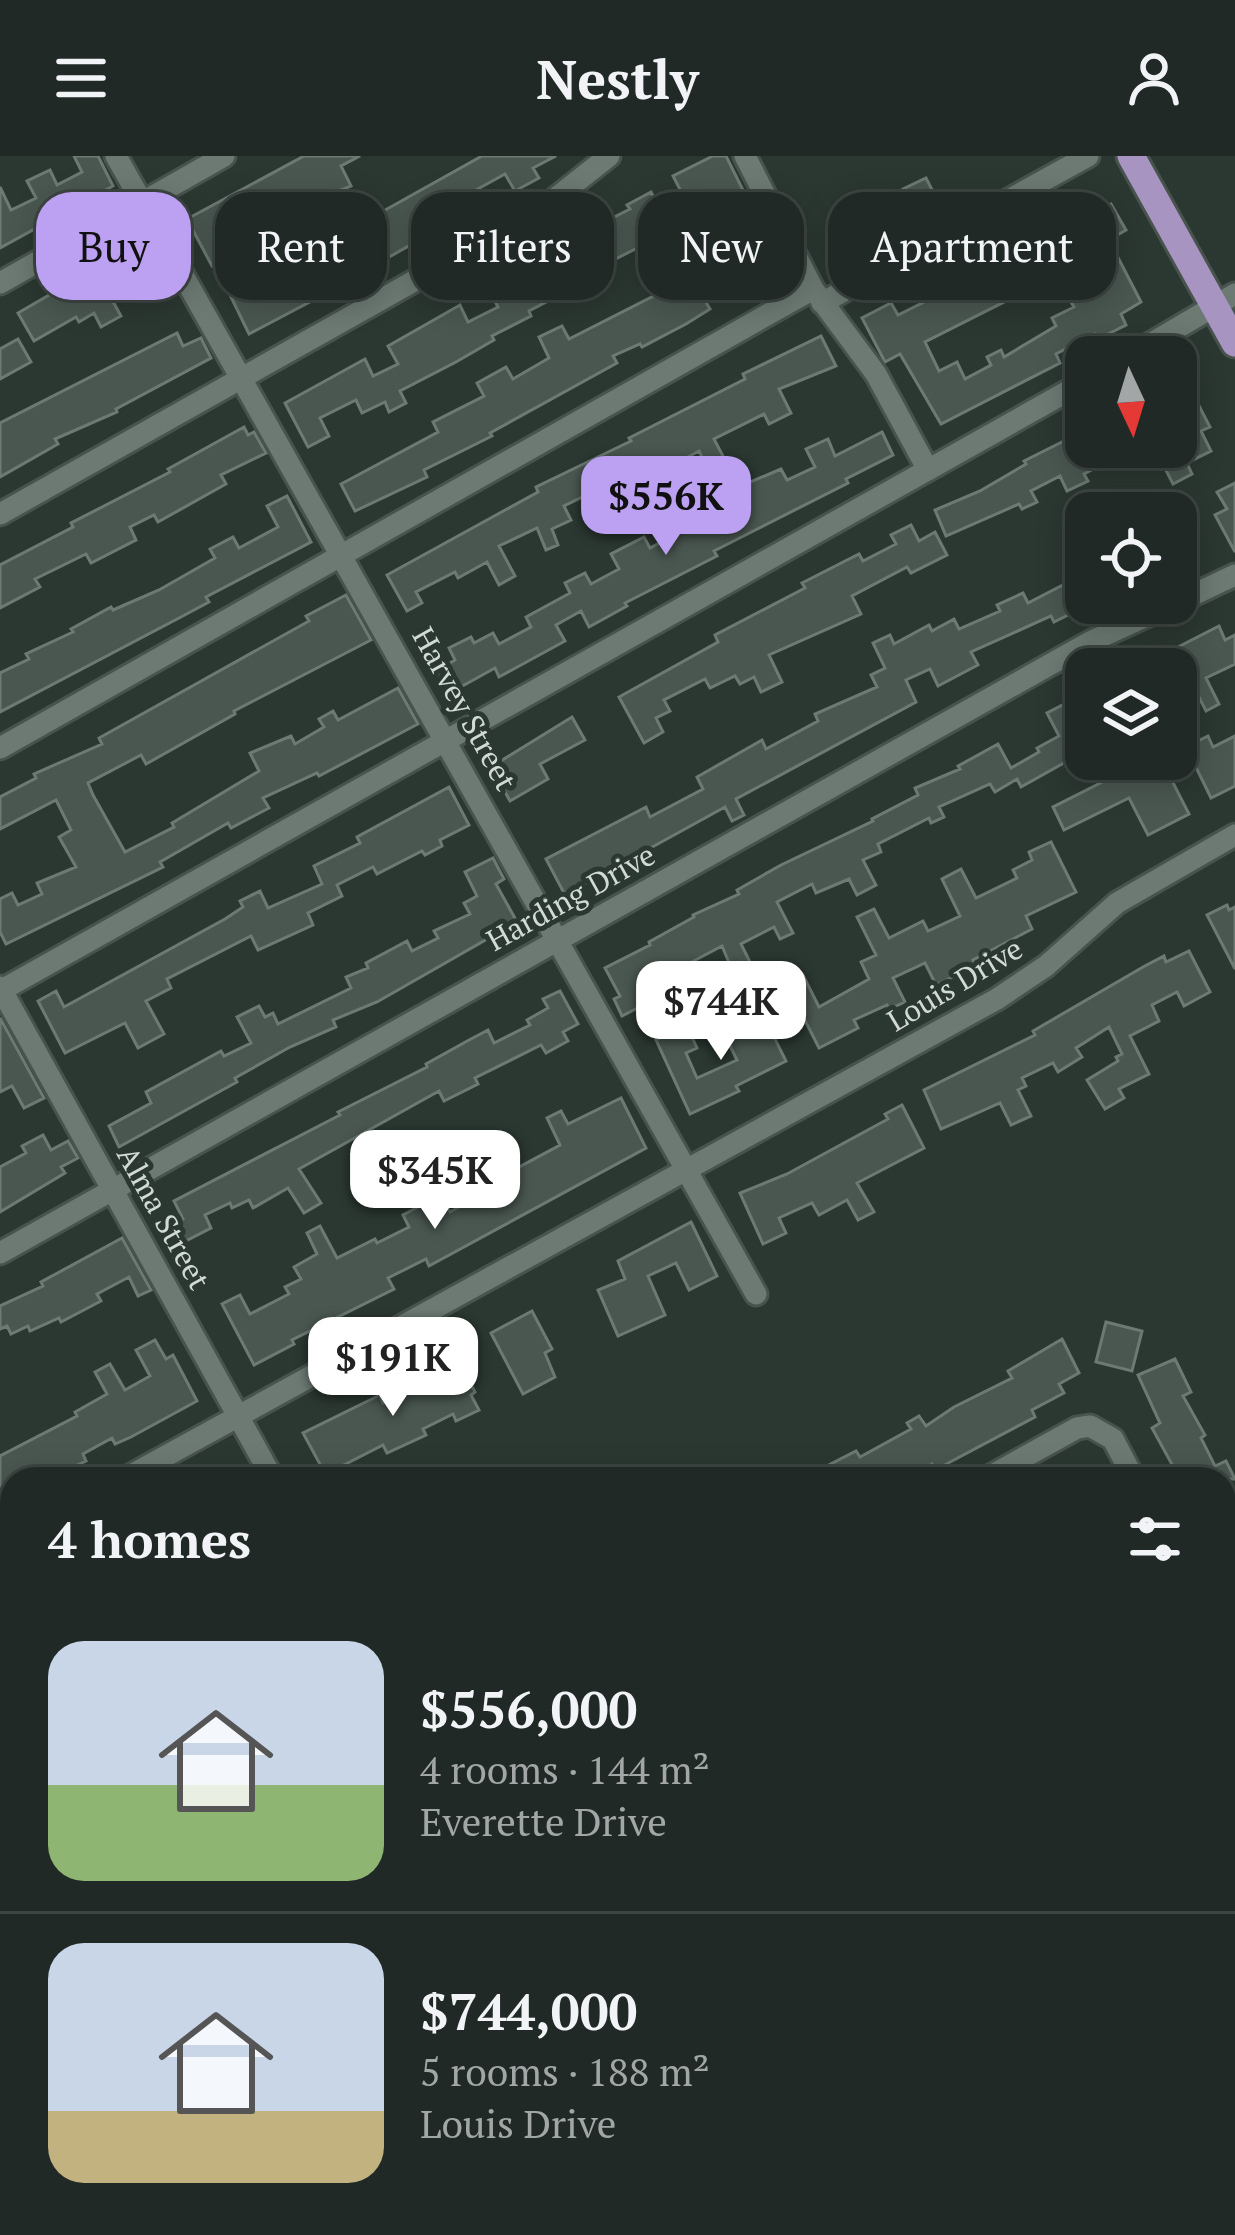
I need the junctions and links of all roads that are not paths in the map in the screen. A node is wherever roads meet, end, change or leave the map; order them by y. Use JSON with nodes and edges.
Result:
{"nodes":[{"id":1,"x":116,"y":156,"type":"edge"},
{"id":2,"x":224,"y":156,"type":"edge"},
{"id":3,"x":609,"y":156,"type":"edge"},
{"id":4,"x":745,"y":156,"type":"edge"},
{"id":5,"x":1088,"y":156,"type":"edge"},
{"id":6,"x":1131,"y":156,"type":"edge"},
{"id":7,"x":137,"y":192,"type":"edge"},
{"id":8,"x":161,"y":192,"type":"edge"},
{"id":9,"x":36,"y":263,"type":"edge"},
{"id":10,"x":0,"y":283,"type":"edge"},
{"id":11,"x":191,"y":288,"type":"edge"},
{"id":12,"x":818,"y":296,"type":"junction"},
{"id":13,"x":1224,"y":300,"type":"edge"},
{"id":14,"x":1163,"y":336,"type":"edge"},
{"id":15,"x":1235,"y":343,"type":"edge"},
{"id":16,"x":241,"y":378,"type":"junction"},
{"id":17,"x":1065,"y":393,"type":"edge"},
{"id":18,"x":928,"y":470,"type":"junction"},
{"id":19,"x":0,"y":514,"type":"edge"},
{"id":20,"x":342,"y":555,"type":"junction"},
{"id":21,"x":1235,"y":574,"type":"edge"},
{"id":22,"x":1197,"y":592,"type":"edge"},
{"id":23,"x":1128,"y":624,"type":"edge"},
{"id":24,"x":447,"y":740,"type":"junction"},
{"id":25,"x":0,"y":748,"type":"edge"},
{"id":26,"x":1235,"y":835,"type":"edge"},
{"id":27,"x":559,"y":940,"type":"junction"},
{"id":28,"x":0,"y":989,"type":"edge"},
{"id":29,"x":687,"y":1170,"type":"junction"},
{"id":30,"x":112,"y":1190,"type":"junction"},
{"id":31,"x":0,"y":1253,"type":"edge"},
{"id":32,"x":755,"y":1294,"type":"dead end"},
{"id":33,"x":238,"y":1416,"type":"junction"},
{"id":34,"x":146,"y":1467,"type":"edge"},
{"id":35,"x":266,"y":1467,"type":"edge"},
{"id":36,"x":1007,"y":1467,"type":"edge"},
{"id":37,"x":1128,"y":1467,"type":"edge"}],
"edges":[{"from":1,"to":7,"type":"street","name":"Harvey Street"},
{"from":2,"to":8,"type":"street"},
{"from":3,"to":16,"type":"street"},
{"from":4,"to":12,"type":"street"},
{"from":5,"to":12,"type":"street"},
{"from":6,"to":13,"type":"main road"},
{"from":9,"to":10,"type":"street"},
{"from":11,"to":16,"type":"street","name":"Harvey Street"},
{"from":12,"to":18,"type":"street"},
{"from":12,"to":20,"type":"street"},
{"from":13,"to":14,"type":"street"},
{"from":13,"to":15,"type":"main road"},
{"from":16,"to":19,"type":"street"},
{"from":16,"to":20,"type":"street","name":"Harvey Street"},
{"from":17,"to":18,"type":"street"},
{"from":18,"to":24,"type":"street"},
{"from":20,"to":24,"type":"street","name":"Harvey Street"},
{"from":20,"to":25,"type":"street"},
{"from":21,"to":22,"type":"street","name":"Harding Drive"},
{"from":23,"to":27,"type":"street","name":"Harding Drive"},
{"from":24,"to":27,"type":"street","name":"Harvey Street"},
{"from":24,"to":28,"type":"street"},
{"from":26,"to":29,"type":"street","name":"Louis Drive"},
{"from":27,"to":29,"type":"street","name":"Harvey Street"},
{"from":27,"to":30,"type":"street","name":"Harding Drive"},
{"from":28,"to":30,"type":"street","name":"Alma Street"},
{"from":29,"to":32,"type":"street","name":"Harvey Street"},
{"from":29,"to":33,"type":"street","name":"Louis Drive"},
{"from":30,"to":31,"type":"street","name":"Harding Drive"},
{"from":30,"to":33,"type":"street","name":"Alma Street"},
{"from":33,"to":34,"type":"street","name":"Louis Drive"},
{"from":33,"to":35,"type":"street","name":"Alma Street"},
{"from":36,"to":37,"type":"street"}]}
